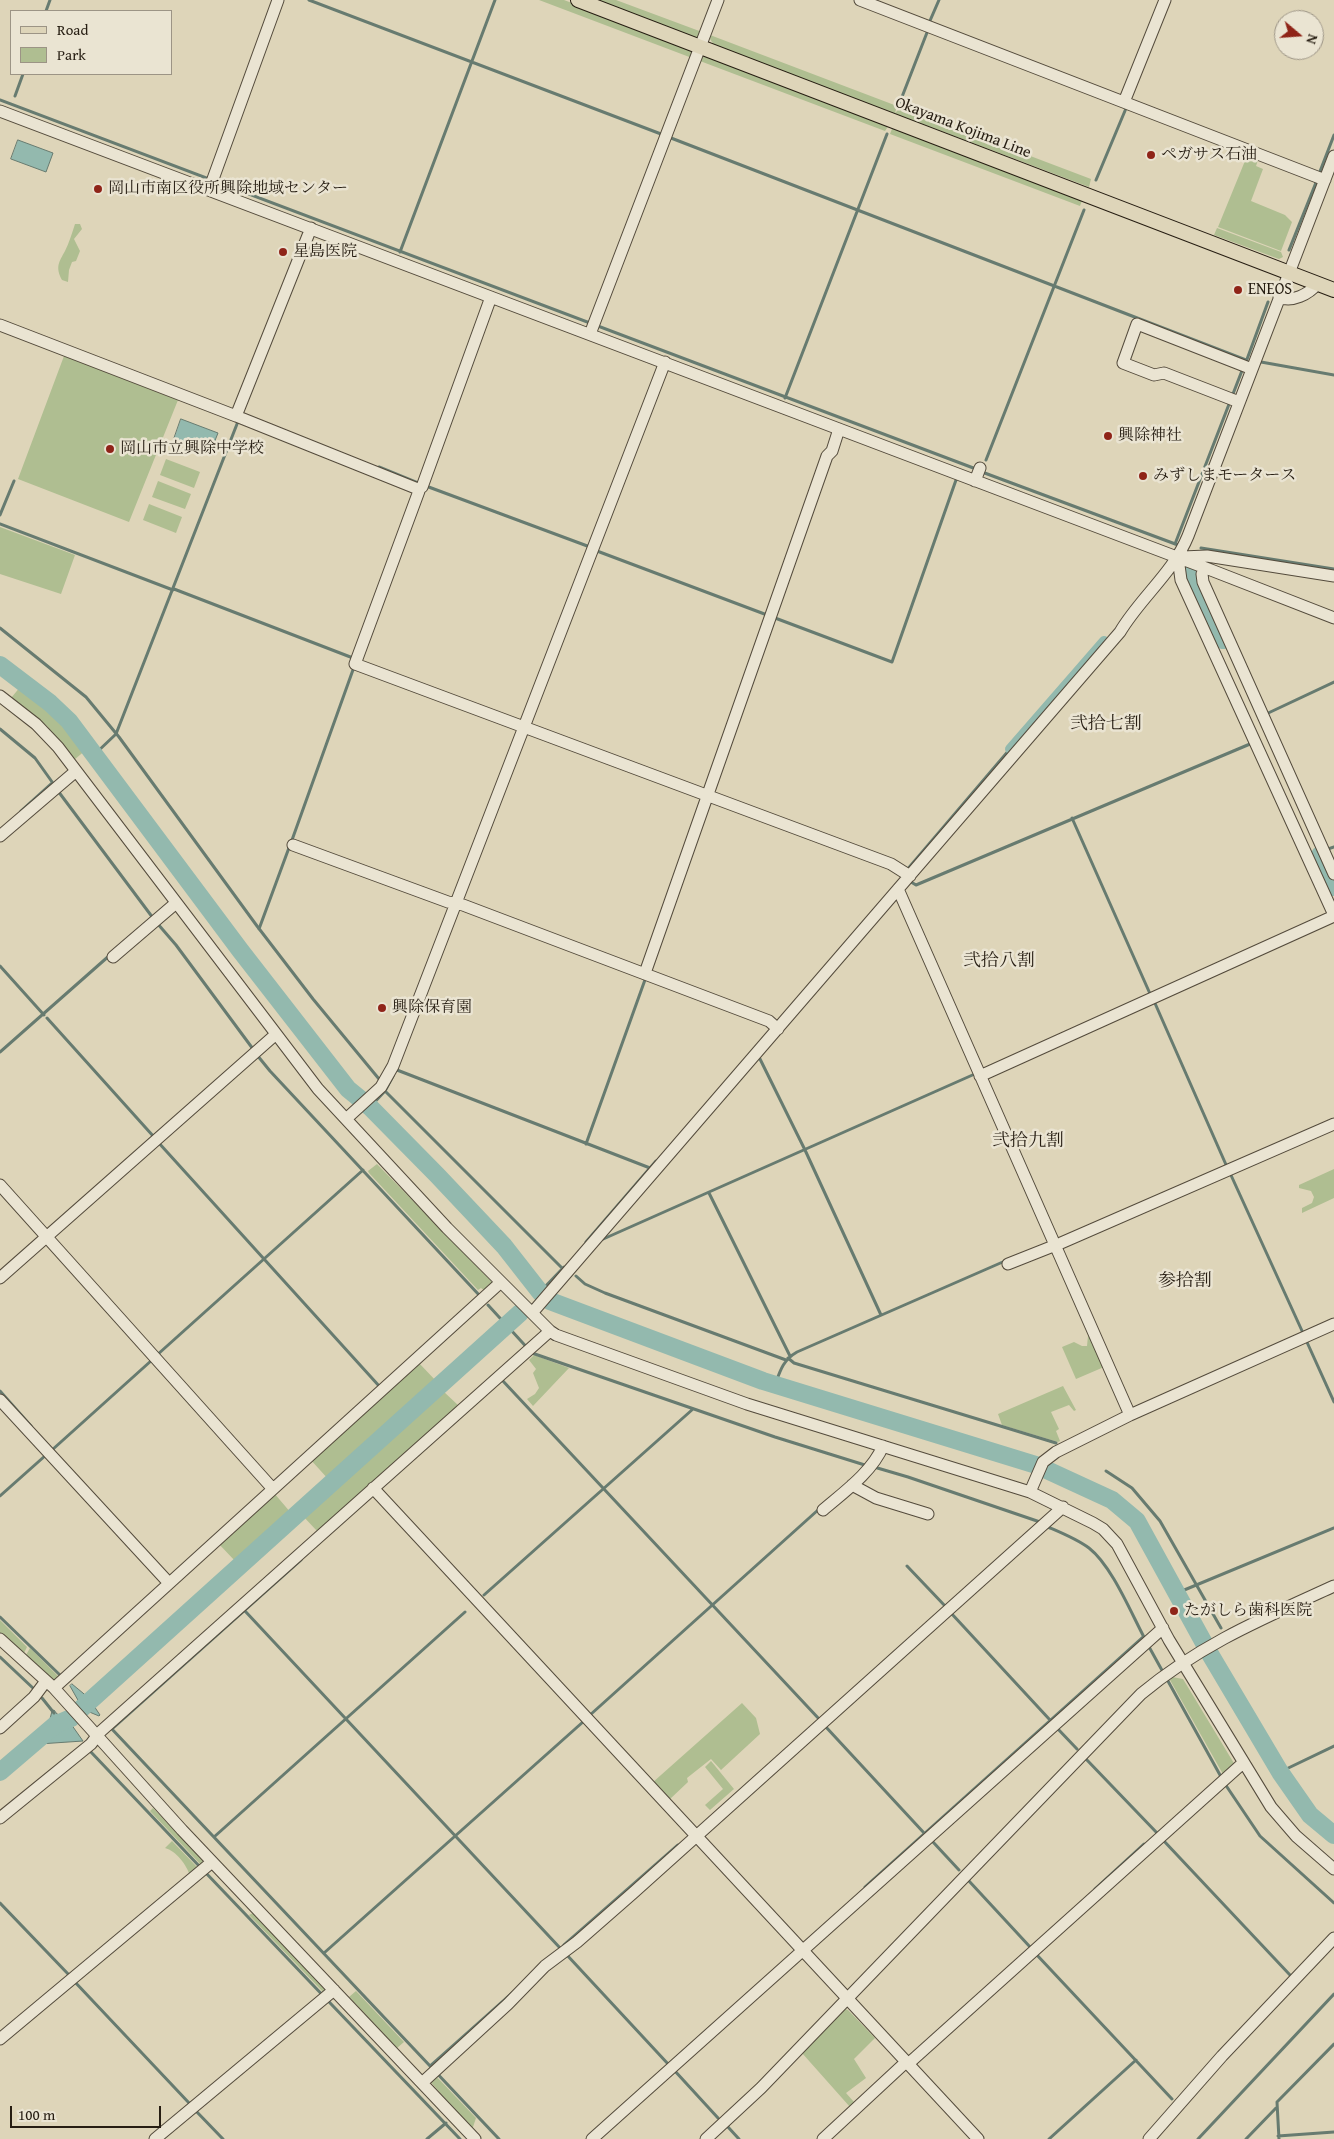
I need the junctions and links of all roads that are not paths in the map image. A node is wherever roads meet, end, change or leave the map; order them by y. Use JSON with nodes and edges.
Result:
{"nodes":[{"id":1,"x":278,"y":0,"type":"edge"},
{"id":2,"x":578,"y":0,"type":"edge"},
{"id":3,"x":718,"y":0,"type":"edge"},
{"id":4,"x":860,"y":0,"type":"edge"},
{"id":5,"x":1165,"y":0,"type":"edge"},
{"id":6,"x":701,"y":47,"type":"junction"},
{"id":7,"x":1124,"y":102,"type":"junction"},
{"id":8,"x":0,"y":112,"type":"edge"},
{"id":9,"x":1334,"y":156,"type":"edge"},
{"id":10,"x":1320,"y":178,"type":"junction"},
{"id":11,"x":211,"y":184,"type":"junction"},
{"id":12,"x":310,"y":228,"type":"junction"},
{"id":13,"x":1289,"y":273,"type":"junction"},
{"id":14,"x":1317,"y":284,"type":"junction"},
{"id":15,"x":1334,"y":290,"type":"edge"},
{"id":16,"x":491,"y":297,"type":"junction"},
{"id":17,"x":1279,"y":297,"type":"junction"},
{"id":18,"x":0,"y":325,"type":"edge"},
{"id":19,"x":592,"y":328,"type":"junction"},
{"id":20,"x":664,"y":362,"type":"junction"},
{"id":21,"x":1247,"y":367,"type":"junction"},
{"id":22,"x":1234,"y":400,"type":"junction"},
{"id":23,"x":236,"y":416,"type":"junction"},
{"id":24,"x":839,"y":429,"type":"junction"},
{"id":25,"x":418,"y":489,"type":"junction"},
{"id":26,"x":1178,"y":558,"type":"junction"},
{"id":27,"x":1202,"y":574,"type":"dead end"},
{"id":28,"x":1334,"y":576,"type":"edge"},
{"id":29,"x":1334,"y":618,"type":"edge"},
{"id":30,"x":0,"y":696,"type":"edge"},
{"id":31,"x":525,"y":728,"type":"junction"},
{"id":32,"x":76,"y":771,"type":"junction"},
{"id":33,"x":707,"y":796,"type":"junction"},
{"id":34,"x":0,"y":836,"type":"edge"},
{"id":35,"x":292,"y":845,"type":"dead end"},
{"id":36,"x":1322,"y":855,"type":"edge"},
{"id":37,"x":907,"y":873,"type":"junction"},
{"id":38,"x":1334,"y":874,"type":"edge"},
{"id":39,"x":898,"y":889,"type":"junction"},
{"id":40,"x":176,"y":903,"type":"junction"},
{"id":41,"x":457,"y":903,"type":"junction"},
{"id":42,"x":1334,"y":915,"type":"edge"},
{"id":43,"x":113,"y":957,"type":"dead end"},
{"id":44,"x":647,"y":974,"type":"junction"},
{"id":45,"x":775,"y":1026,"type":"junction"},
{"id":46,"x":275,"y":1035,"type":"junction"},
{"id":47,"x":979,"y":1073,"type":"junction"},
{"id":48,"x":346,"y":1120,"type":"junction"},
{"id":49,"x":1334,"y":1124,"type":"edge"},
{"id":50,"x":0,"y":1185,"type":"edge"},
{"id":51,"x":46,"y":1236,"type":"junction"},
{"id":52,"x":1054,"y":1243,"type":"junction"},
{"id":53,"x":1008,"y":1264,"type":"dead end"},
{"id":54,"x":0,"y":1278,"type":"edge"},
{"id":55,"x":501,"y":1282,"type":"junction"},
{"id":56,"x":535,"y":1311,"type":"junction"},
{"id":57,"x":1334,"y":1324,"type":"edge"},
{"id":58,"x":550,"y":1331,"type":"junction"},
{"id":59,"x":0,"y":1400,"type":"edge"},
{"id":60,"x":1130,"y":1415,"type":"junction"},
{"id":61,"x":883,"y":1446,"type":"junction"},
{"id":62,"x":852,"y":1485,"type":"junction"},
{"id":63,"x":271,"y":1487,"type":"junction"},
{"id":64,"x":376,"y":1491,"type":"junction"},
{"id":65,"x":1030,"y":1492,"type":"junction"},
{"id":66,"x":1063,"y":1507,"type":"junction"},
{"id":67,"x":823,"y":1510,"type":"dead end"},
{"id":68,"x":928,"y":1514,"type":"dead end"},
{"id":69,"x":168,"y":1582,"type":"junction"},
{"id":70,"x":1334,"y":1586,"type":"edge"},
{"id":71,"x":1162,"y":1628,"type":"junction"},
{"id":72,"x":0,"y":1640,"type":"edge"},
{"id":73,"x":1182,"y":1662,"type":"junction"},
{"id":74,"x":50,"y":1685,"type":"junction"},
{"id":75,"x":0,"y":1728,"type":"edge"},
{"id":76,"x":97,"y":1736,"type":"junction"},
{"id":77,"x":1243,"y":1763,"type":"junction"},
{"id":78,"x":0,"y":1818,"type":"edge"},
{"id":79,"x":695,"y":1835,"type":"junction"},
{"id":80,"x":206,"y":1867,"type":"junction"},
{"id":81,"x":1334,"y":1869,"type":"edge"},
{"id":82,"x":1334,"y":1938,"type":"edge"},
{"id":83,"x":802,"y":1950,"type":"junction"},
{"id":84,"x":328,"y":1995,"type":"junction"},
{"id":85,"x":847,"y":1998,"type":"junction"},
{"id":86,"x":0,"y":2039,"type":"edge"},
{"id":87,"x":907,"y":2063,"type":"junction"},
{"id":88,"x":423,"y":2082,"type":"junction"},
{"id":89,"x":155,"y":2139,"type":"edge"},
{"id":90,"x":475,"y":2139,"type":"edge"},
{"id":91,"x":592,"y":2139,"type":"edge"},
{"id":92,"x":706,"y":2139,"type":"edge"},
{"id":93,"x":823,"y":2139,"type":"edge"},
{"id":94,"x":978,"y":2139,"type":"edge"},
{"id":95,"x":1149,"y":2139,"type":"edge"}],
"edges":[{"from":1,"to":11,"type":"street"},
{"from":2,"to":6,"type":"main road","name":"Okayama Kojima Line"},
{"from":3,"to":6,"type":"street"},
{"from":4,"to":7,"type":"street"},
{"from":5,"to":7,"type":"street"},
{"from":6,"to":13,"type":"main road","name":"Okayama Kojima Line"},
{"from":6,"to":19,"type":"street"},
{"from":7,"to":10,"type":"street"},
{"from":8,"to":11,"type":"street"},
{"from":9,"to":10,"type":"street"},
{"from":10,"to":13,"type":"street"},
{"from":11,"to":12,"type":"street"},
{"from":12,"to":16,"type":"street"},
{"from":12,"to":23,"type":"street"},
{"from":13,"to":14,"type":"main road","name":"Okayama Kojima Line"},
{"from":13,"to":17,"type":"street"},
{"from":14,"to":15,"type":"main road","name":"Okayama Kojima Line"},
{"from":14,"to":17,"type":"street"},
{"from":16,"to":19,"type":"street"},
{"from":16,"to":25,"type":"street"},
{"from":17,"to":21,"type":"street"},
{"from":18,"to":23,"type":"street"},
{"from":19,"to":20,"type":"street"},
{"from":20,"to":24,"type":"street"},
{"from":20,"to":31,"type":"street"},
{"from":21,"to":22,"type":"street"},
{"from":21,"to":22,"type":"street"},
{"from":22,"to":26,"type":"street"},
{"from":23,"to":25,"type":"street"},
{"from":24,"to":26,"type":"street"},
{"from":24,"to":33,"type":"street"},
{"from":25,"to":31,"type":"street"},
{"from":26,"to":28,"type":"street"},
{"from":26,"to":29,"type":"street"},
{"from":26,"to":36,"type":"street"},
{"from":26,"to":37,"type":"street"},
{"from":27,"to":36,"type":"street"},
{"from":30,"to":32,"type":"street"},
{"from":31,"to":33,"type":"street"},
{"from":31,"to":41,"type":"street"},
{"from":32,"to":34,"type":"street"},
{"from":32,"to":40,"type":"street"},
{"from":33,"to":37,"type":"street"},
{"from":33,"to":44,"type":"street"},
{"from":35,"to":41,"type":"street"},
{"from":36,"to":38,"type":"street"},
{"from":36,"to":42,"type":"street"},
{"from":37,"to":39,"type":"street"},
{"from":39,"to":45,"type":"street"},
{"from":39,"to":47,"type":"street"},
{"from":40,"to":43,"type":"street"},
{"from":40,"to":46,"type":"street"},
{"from":41,"to":44,"type":"street"},
{"from":41,"to":48,"type":"street"},
{"from":42,"to":47,"type":"street"},
{"from":44,"to":45,"type":"street"},
{"from":45,"to":56,"type":"street"},
{"from":46,"to":48,"type":"street"},
{"from":46,"to":51,"type":"street"},
{"from":47,"to":52,"type":"street"},
{"from":48,"to":55,"type":"street"},
{"from":49,"to":52,"type":"street"},
{"from":50,"to":51,"type":"street"},
{"from":51,"to":54,"type":"street"},
{"from":51,"to":63,"type":"street"},
{"from":52,"to":53,"type":"street"},
{"from":52,"to":60,"type":"street"},
{"from":55,"to":56,"type":"street"},
{"from":55,"to":63,"type":"street"},
{"from":56,"to":58,"type":"street"},
{"from":57,"to":60,"type":"street"},
{"from":58,"to":61,"type":"street"},
{"from":58,"to":64,"type":"street"},
{"from":59,"to":69,"type":"street"},
{"from":60,"to":65,"type":"street"},
{"from":61,"to":62,"type":"street"},
{"from":61,"to":65,"type":"street"},
{"from":62,"to":67,"type":"street"},
{"from":62,"to":68,"type":"street"},
{"from":63,"to":69,"type":"street"},
{"from":64,"to":76,"type":"street"},
{"from":64,"to":79,"type":"street"},
{"from":65,"to":66,"type":"street"},
{"from":66,"to":71,"type":"street"},
{"from":66,"to":79,"type":"street"},
{"from":69,"to":74,"type":"street"},
{"from":70,"to":73,"type":"street"},
{"from":71,"to":73,"type":"street"},
{"from":71,"to":83,"type":"street"},
{"from":72,"to":74,"type":"street"},
{"from":73,"to":77,"type":"street"},
{"from":73,"to":85,"type":"street"},
{"from":74,"to":75,"type":"street"},
{"from":74,"to":76,"type":"street"},
{"from":76,"to":78,"type":"street"},
{"from":76,"to":80,"type":"street"},
{"from":77,"to":81,"type":"street"},
{"from":77,"to":87,"type":"street"},
{"from":79,"to":83,"type":"street"},
{"from":79,"to":88,"type":"street"},
{"from":80,"to":84,"type":"street"},
{"from":80,"to":86,"type":"street"},
{"from":82,"to":95,"type":"street"},
{"from":83,"to":85,"type":"street"},
{"from":83,"to":91,"type":"street"},
{"from":84,"to":88,"type":"street"},
{"from":84,"to":89,"type":"street"},
{"from":85,"to":87,"type":"street"},
{"from":85,"to":92,"type":"street"},
{"from":87,"to":93,"type":"street"},
{"from":87,"to":94,"type":"street"},
{"from":88,"to":90,"type":"street"}]}
